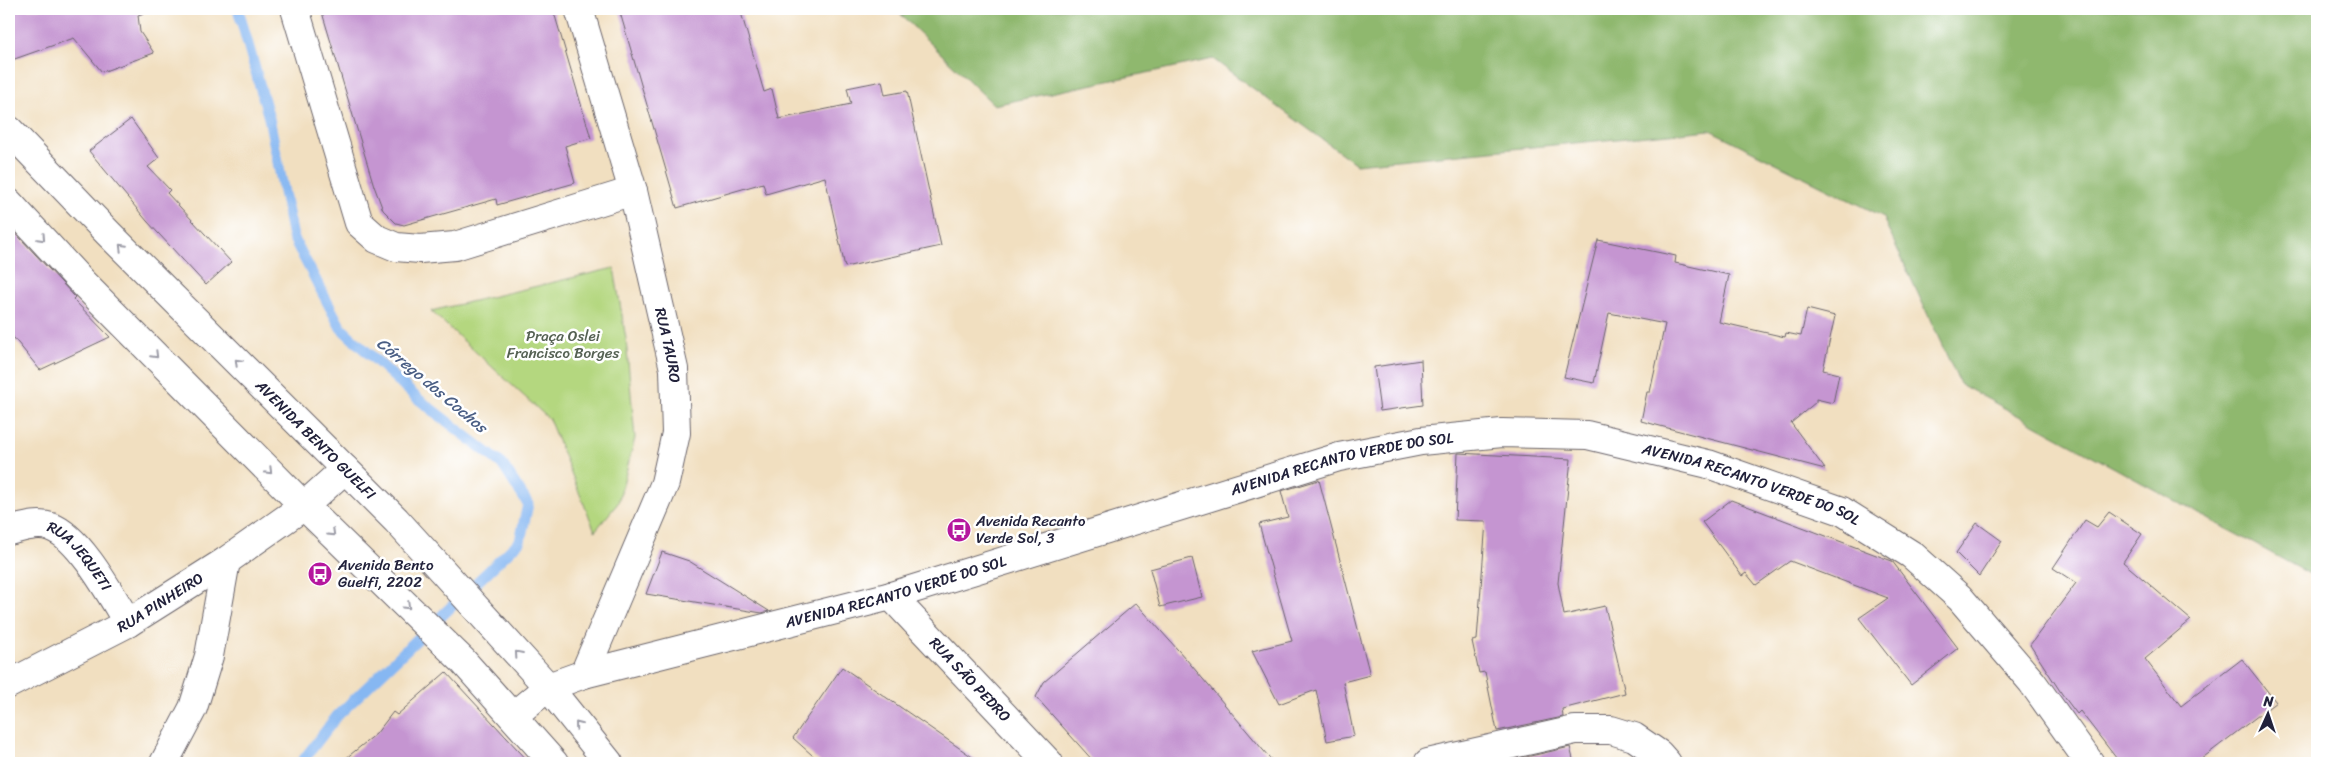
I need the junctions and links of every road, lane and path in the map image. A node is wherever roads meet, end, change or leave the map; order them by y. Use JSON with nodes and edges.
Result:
{"nodes":[{"id":1,"x":295,"y":9,"type":"edge"},
{"id":2,"x":579,"y":9,"type":"edge"},
{"id":3,"x":9,"y":130,"type":"edge"},
{"id":4,"x":633,"y":191,"type":"junction"},
{"id":5,"x":9,"y":203,"type":"edge"},
{"id":6,"x":345,"y":469,"type":"junction"},
{"id":7,"x":304,"y":506,"type":"junction"},
{"id":8,"x":9,"y":530,"type":"edge"},
{"id":9,"x":226,"y":561,"type":"junction"},
{"id":10,"x":891,"y":596,"type":"junction"},
{"id":11,"x":128,"y":622,"type":"junction"},
{"id":12,"x":584,"y":674,"type":"junction"},
{"id":13,"x":9,"y":684,"type":"edge"},
{"id":14,"x":548,"y":686,"type":"junction"},
{"id":15,"x":513,"y":716,"type":"junction"},
{"id":16,"x":164,"y":763,"type":"edge"},
{"id":17,"x":554,"y":763,"type":"edge"},
{"id":18,"x":609,"y":763,"type":"edge"},
{"id":19,"x":1049,"y":763,"type":"edge"},
{"id":20,"x":1428,"y":763,"type":"edge"},
{"id":21,"x":1667,"y":763,"type":"edge"},
{"id":22,"x":2090,"y":763,"type":"edge"}],
"edges":[{"from":1,"to":4,"type":"street"},
{"from":2,"to":4,"type":"street","name":"RUA TAURO"},
{"from":6,"to":3,"type":"street","name":"AVENIDA BENTO GUELFI","one_way":true},
{"from":4,"to":12,"type":"street","name":"RUA TAURO"},
{"from":5,"to":7,"type":"street","one_way":true},
{"from":6,"to":7,"type":"street","name":"RUA PINHEIRO"},
{"from":14,"to":6,"type":"street","name":"AVENIDA BENTO GUELFI","one_way":true},
{"from":7,"to":9,"type":"street","name":"RUA PINHEIRO"},
{"from":7,"to":15,"type":"street","one_way":true},
{"from":8,"to":11,"type":"street","name":"RUA JEQUETI"},
{"from":9,"to":11,"type":"street","name":"RUA PINHEIRO"},
{"from":9,"to":16,"type":"street"},
{"from":10,"to":12,"type":"street","name":"AVENIDA RECANTO VERDE DO SOL"},
{"from":10,"to":19,"type":"street","name":"RUA SÃO PEDRO"},
{"from":10,"to":22,"type":"street","name":"AVENIDA RECANTO VERDE DO SOL"},
{"from":11,"to":13,"type":"street","name":"RUA PINHEIRO"},
{"from":12,"to":14,"type":"street","name":"AVENIDA RECANTO VERDE DO SOL"},
{"from":14,"to":15,"type":"street","name":"AVENIDA RECANTO VERDE DO SOL"},
{"from":18,"to":14,"type":"street","name":"AVENIDA BENTO GUELFI","one_way":true},
{"from":15,"to":17,"type":"street"},
{"from":20,"to":21,"type":"street"}]}
